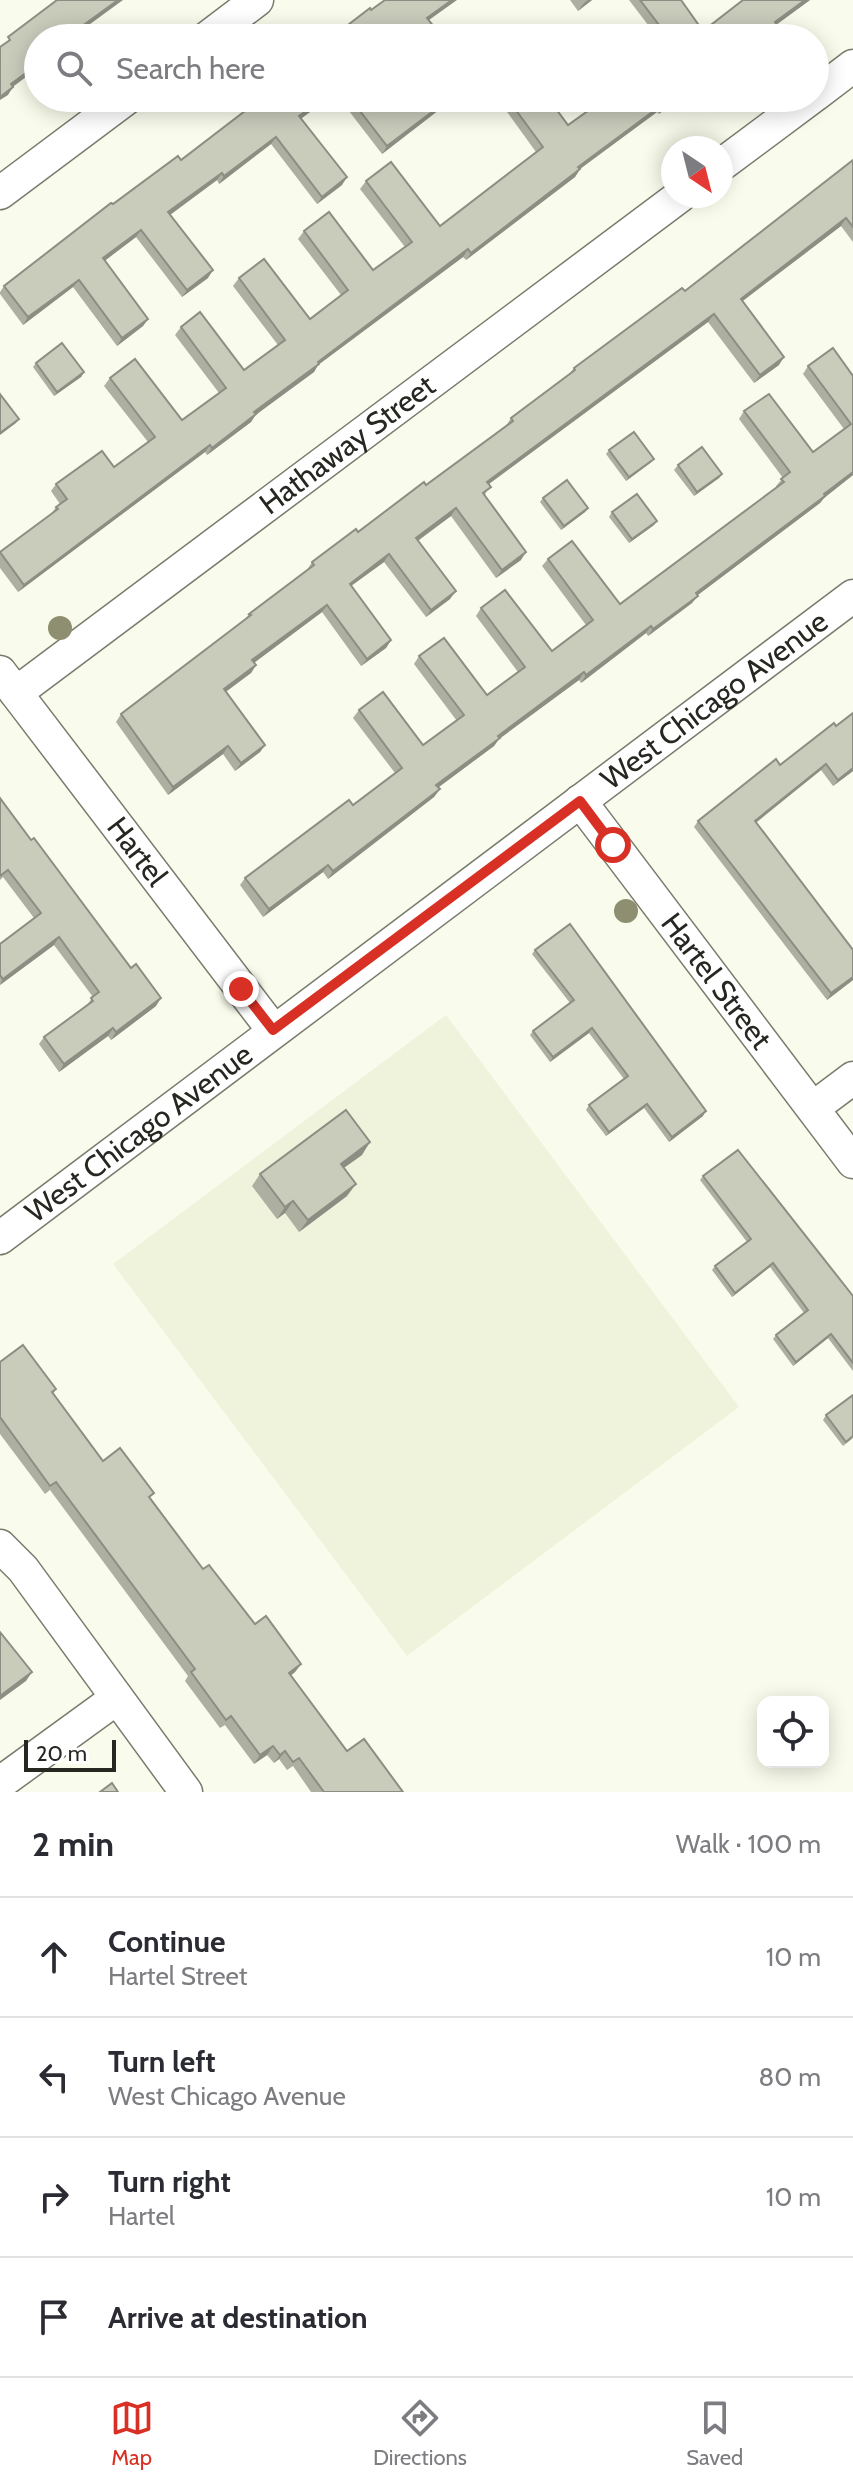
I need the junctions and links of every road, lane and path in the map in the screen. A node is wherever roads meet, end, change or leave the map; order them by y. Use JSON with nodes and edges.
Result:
{"nodes":[{"id":1,"x":257,"y":0,"type":"edge"},
{"id":2,"x":225,"y":24,"type":"edge"},
{"id":3,"x":853,"y":66,"type":"edge"},
{"id":4,"x":829,"y":84,"type":"edge"},
{"id":5,"x":108,"y":112,"type":"edge"},
{"id":6,"x":792,"y":112,"type":"edge"},
{"id":7,"x":733,"y":156,"type":"edge"},
{"id":8,"x":0,"y":193,"type":"edge"},
{"id":9,"x":663,"y":208,"type":"edge"},
{"id":10,"x":853,"y":596,"type":"edge"},
{"id":11,"x":8,"y":683,"type":"edge"},
{"id":12,"x":580,"y":801,"type":"junction"},
{"id":13,"x":273,"y":1030,"type":"junction"},
{"id":14,"x":853,"y":1078,"type":"edge"},
{"id":15,"x":813,"y":1108,"type":"junction"},
{"id":16,"x":853,"y":1162,"type":"edge"},
{"id":17,"x":0,"y":1238,"type":"edge"},
{"id":18,"x":0,"y":1546,"type":"edge"},
{"id":19,"x":117,"y":1698,"type":"junction"},
{"id":20,"x":0,"y":1783,"type":"edge"},
{"id":21,"x":186,"y":1792,"type":"edge"}],
"edges":[{"from":1,"to":2,"type":"street"},
{"from":3,"to":4,"type":"street"},
{"from":5,"to":8,"type":"street"},
{"from":6,"to":7,"type":"street"},
{"from":9,"to":11,"type":"street","name":"Hathaway Street"},
{"from":10,"to":12,"type":"street","name":"West Chicago Avenue"},
{"from":11,"to":13,"type":"street","name":"Hartel"},
{"from":12,"to":13,"type":"street","name":"West Chicago Avenue"},
{"from":12,"to":15,"type":"street","name":"Hartel Street"},
{"from":13,"to":17,"type":"street","name":"West Chicago Avenue"},
{"from":14,"to":15,"type":"street"},
{"from":15,"to":16,"type":"street","name":"Hartel Street"},
{"from":18,"to":19,"type":"street"},
{"from":19,"to":20,"type":"street"},
{"from":19,"to":21,"type":"street"}]}
